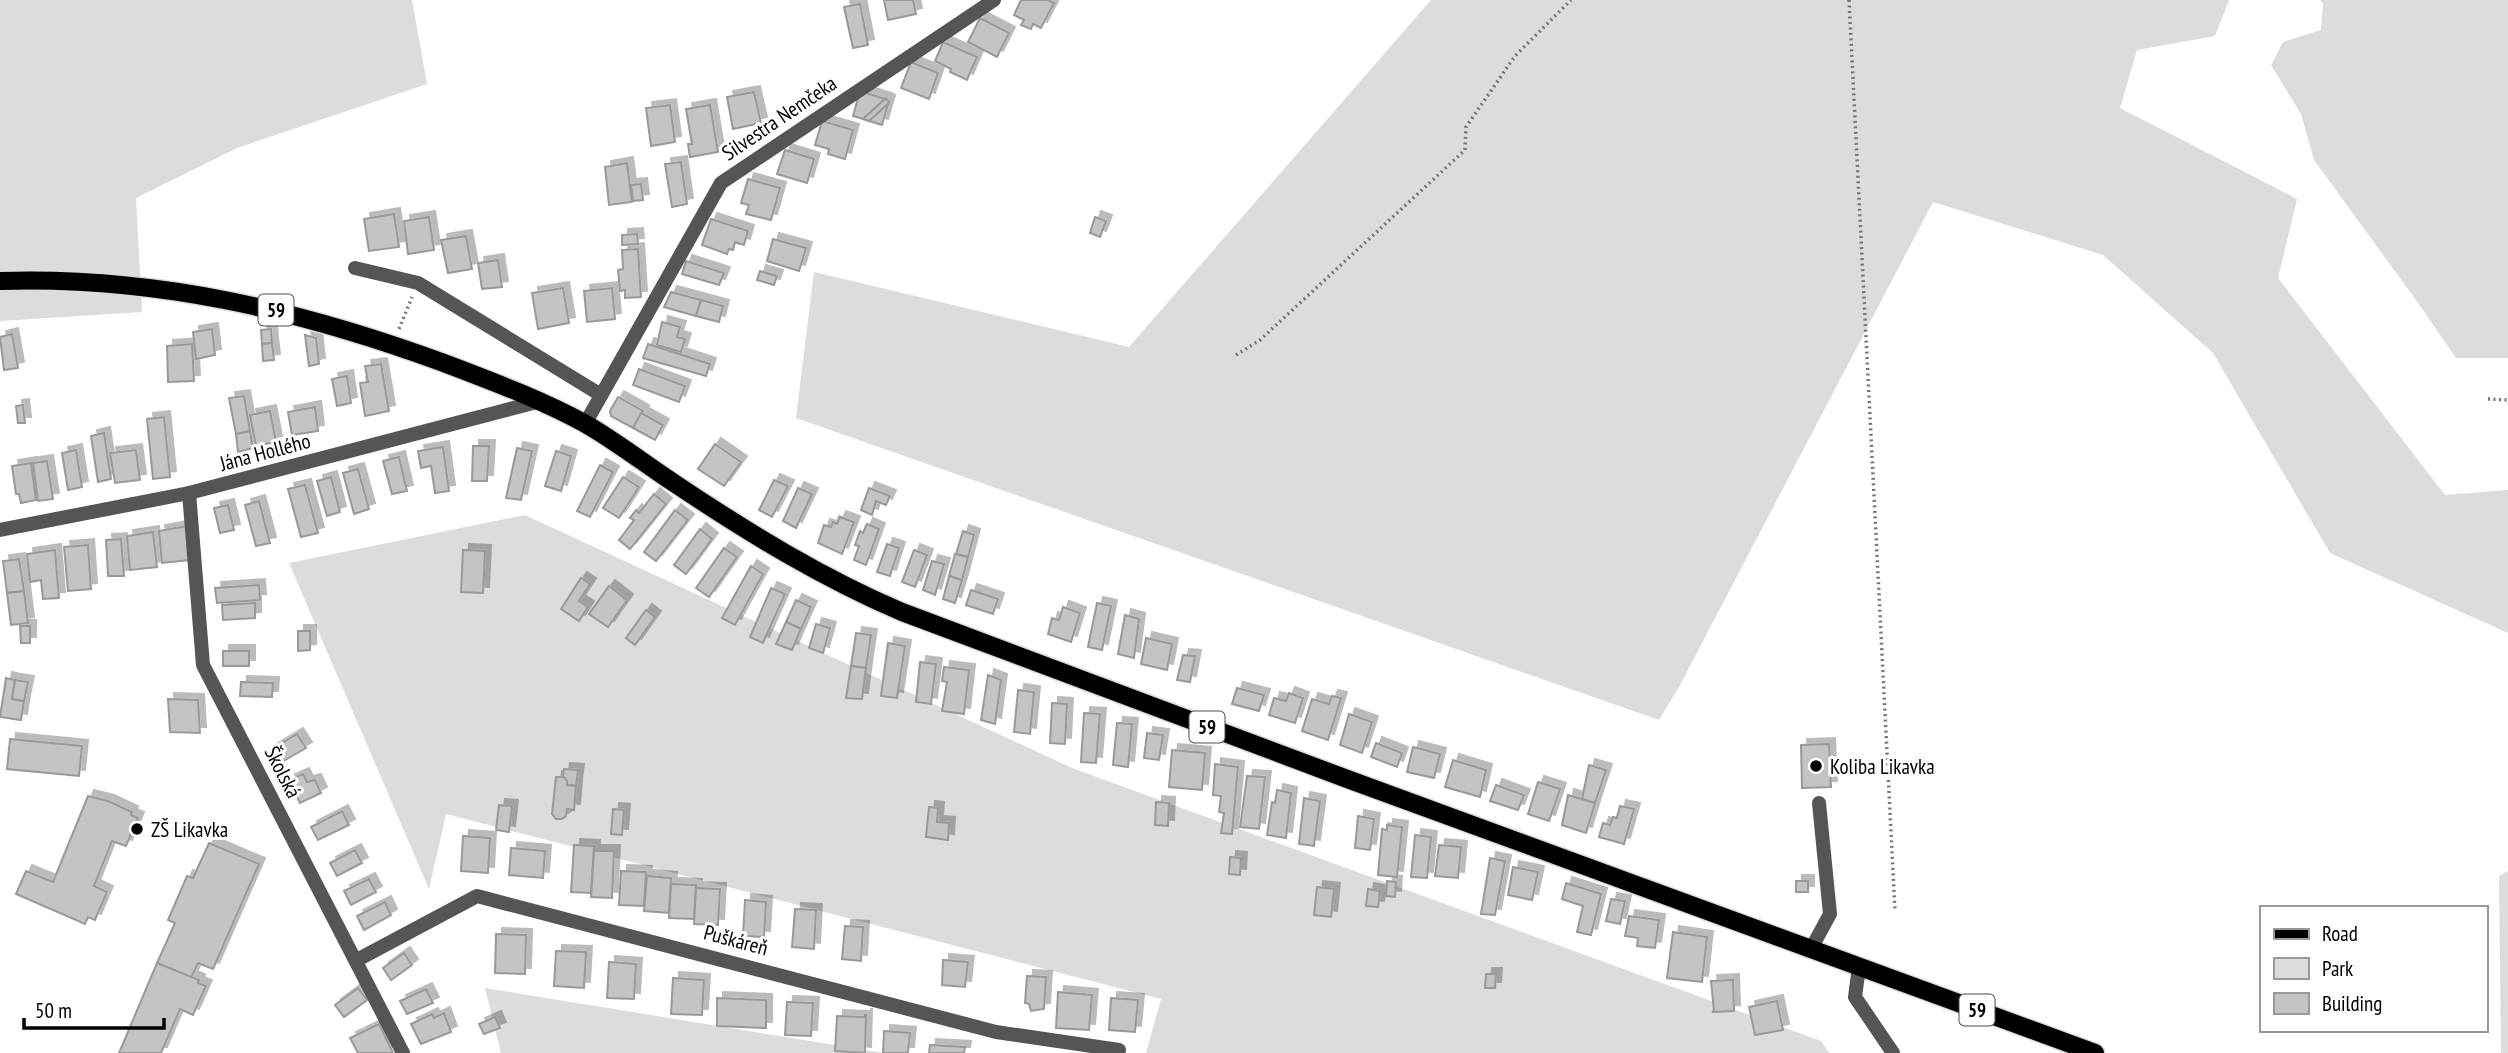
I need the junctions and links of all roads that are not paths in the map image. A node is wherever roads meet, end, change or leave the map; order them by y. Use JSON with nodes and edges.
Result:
{"nodes":[{"id":1,"x":994,"y":0,"type":"edge"},
{"id":2,"x":355,"y":268,"type":"dead end"},
{"id":3,"x":0,"y":281,"type":"edge"},
{"id":4,"x":601,"y":395,"type":"junction"},
{"id":5,"x":537,"y":402,"type":"junction"},
{"id":6,"x":585,"y":424,"type":"junction"},
{"id":7,"x":189,"y":494,"type":"junction"},
{"id":8,"x":0,"y":530,"type":"edge"},
{"id":9,"x":1819,"y":803,"type":"dead end"},
{"id":10,"x":1811,"y":949,"type":"junction"},
{"id":11,"x":357,"y":960,"type":"junction"},
{"id":12,"x":1859,"y":967,"type":"junction"},
{"id":13,"x":1119,"y":1050,"type":"dead end"},
{"id":14,"x":403,"y":1053,"type":"edge"},
{"id":15,"x":1893,"y":1053,"type":"edge"},
{"id":16,"x":2095,"y":1053,"type":"edge"}],
"edges":[{"from":1,"to":4,"type":"street","name":"Silvestra Nemčeka"},
{"from":2,"to":4,"type":"street"},
{"from":3,"to":5,"type":"main road","number":"59"},
{"from":4,"to":6,"type":"street","name":"Silvestra Nemčeka"},
{"from":5,"to":6,"type":"main road","number":"59"},
{"from":5,"to":7,"type":"street","name":"Jána Hollého"},
{"from":6,"to":10,"type":"main road","number":"59"},
{"from":7,"to":8,"type":"street","name":"Jána Hollého"},
{"from":7,"to":11,"type":"street","name":"Školská"},
{"from":9,"to":10,"type":"street"},
{"from":10,"to":12,"type":"main road","number":"59"},
{"from":11,"to":13,"type":"street","name":"Puškáreň"},
{"from":11,"to":14,"type":"street","name":"Školská"},
{"from":12,"to":15,"type":"street"},
{"from":12,"to":16,"type":"main road","number":"59"}]}
